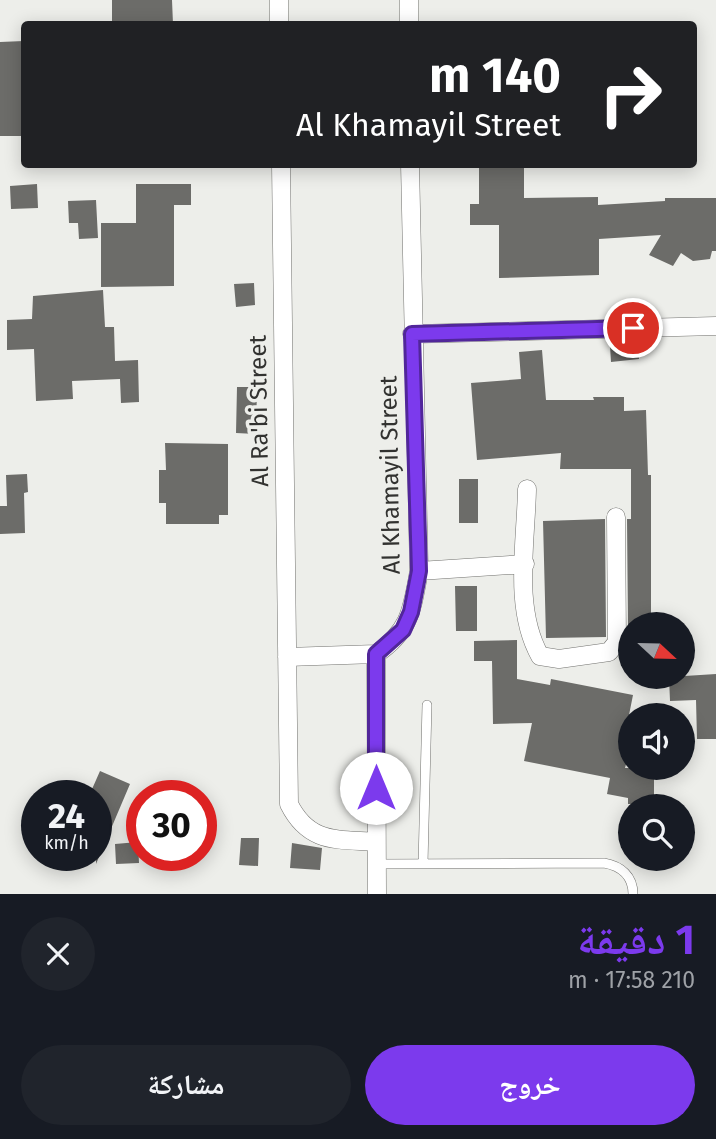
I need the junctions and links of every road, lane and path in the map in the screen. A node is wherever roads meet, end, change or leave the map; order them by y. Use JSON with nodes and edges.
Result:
{"nodes":[{"id":1,"x":279,"y":0,"type":"edge"},
{"id":2,"x":409,"y":0,"type":"edge"},
{"id":3,"x":279,"y":21,"type":"edge"},
{"id":4,"x":409,"y":21,"type":"edge"},
{"id":5,"x":281,"y":168,"type":"edge"},
{"id":6,"x":410,"y":168,"type":"edge"},
{"id":7,"x":716,"y":326,"type":"edge"},
{"id":8,"x":412,"y":334,"type":"junction"},
{"id":9,"x":527,"y":489,"type":"dead end"},
{"id":10,"x":616,"y":517,"type":"dead end"},
{"id":11,"x":525,"y":564,"type":"junction"},
{"id":12,"x":419,"y":571,"type":"junction"},
{"id":13,"x":376,"y":654,"type":"junction"},
{"id":14,"x":287,"y":657,"type":"junction"},
{"id":15,"x":428,"y":705,"type":"dead end"},
{"id":16,"x":376,"y":842,"type":"junction"},
{"id":17,"x":377,"y":864,"type":"junction"},
{"id":18,"x":423,"y":864,"type":"junction"},
{"id":19,"x":377,"y":894,"type":"edge"},
{"id":20,"x":633,"y":894,"type":"edge"}],
"edges":[{"from":1,"to":3,"type":"street"},
{"from":2,"to":4,"type":"street"},
{"from":5,"to":14,"type":"street","name":"Al Ra'bi Street"},
{"from":6,"to":8,"type":"street","name":"Al Khamayil Street"},
{"from":7,"to":8,"type":"street"},
{"from":8,"to":12,"type":"street","name":"Al Khamayil Street"},
{"from":9,"to":11,"type":"street"},
{"from":10,"to":11,"type":"street"},
{"from":11,"to":12,"type":"street"},
{"from":12,"to":13,"type":"street","name":"Al Khamayil Street"},
{"from":13,"to":14,"type":"street"},
{"from":13,"to":16,"type":"street"},
{"from":14,"to":16,"type":"street","name":"Al Ra'bi Street"},
{"from":15,"to":18,"type":"lane"},
{"from":16,"to":17,"type":"street"},
{"from":17,"to":18,"type":"lane"},
{"from":17,"to":19,"type":"street"},
{"from":18,"to":20,"type":"lane"}]}
